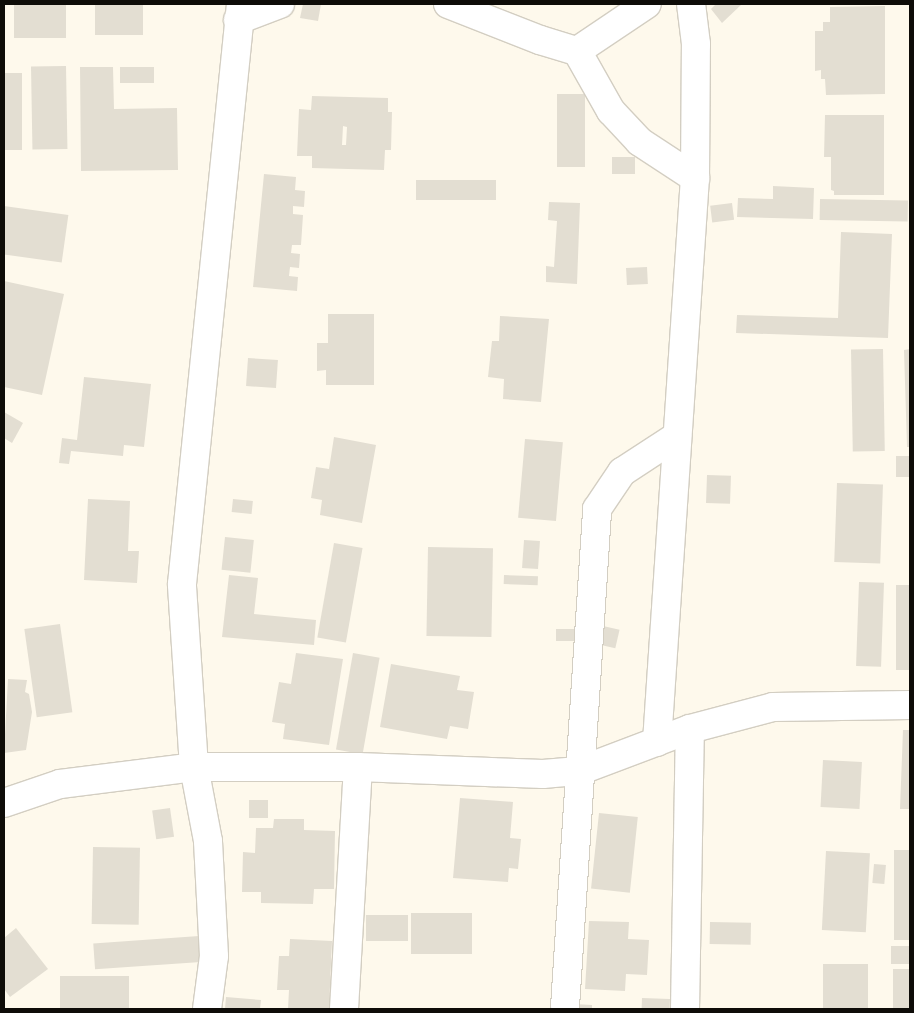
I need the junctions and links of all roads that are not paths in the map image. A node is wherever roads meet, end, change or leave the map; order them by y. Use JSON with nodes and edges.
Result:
{"nodes":[{"id":1,"x":280,"y":4,"type":"edge"},
{"id":2,"x":448,"y":4,"type":"edge"},
{"id":3,"x":647,"y":4,"type":"edge"},
{"id":4,"x":691,"y":4,"type":"edge"},
{"id":5,"x":240,"y":12,"type":"edge"},
{"id":6,"x":577,"y":50,"type":"junction"},
{"id":7,"x":695,"y":178,"type":"junction"},
{"id":8,"x":677,"y":436,"type":"junction"},
{"id":9,"x":910,"y":705,"type":"edge"},
{"id":10,"x":690,"y":729,"type":"junction"},
{"id":11,"x":657,"y":742,"type":"junction"},
{"id":12,"x":194,"y":767,"type":"junction"},
{"id":13,"x":358,"y":767,"type":"junction"},
{"id":14,"x":579,"y":772,"type":"junction"},
{"id":15,"x":4,"y":803,"type":"edge"},
{"id":16,"x":565,"y":1007,"type":"dead end"},
{"id":17,"x":207,"y":1009,"type":"edge"},
{"id":18,"x":344,"y":1009,"type":"edge"},
{"id":19,"x":685,"y":1009,"type":"edge"}],
"edges":[{"from":1,"to":5,"type":"street"},
{"from":2,"to":6,"type":"street"},
{"from":3,"to":6,"type":"street"},
{"from":4,"to":7,"type":"street"},
{"from":5,"to":12,"type":"street"},
{"from":6,"to":7,"type":"street"},
{"from":7,"to":8,"type":"street"},
{"from":8,"to":11,"type":"street"},
{"from":8,"to":14,"type":"street"},
{"from":9,"to":10,"type":"street"},
{"from":10,"to":11,"type":"street"},
{"from":10,"to":19,"type":"street"},
{"from":11,"to":14,"type":"street"},
{"from":12,"to":13,"type":"street"},
{"from":12,"to":15,"type":"street"},
{"from":12,"to":17,"type":"street"},
{"from":13,"to":14,"type":"street"},
{"from":13,"to":18,"type":"street"},
{"from":14,"to":16,"type":"street"}]}
